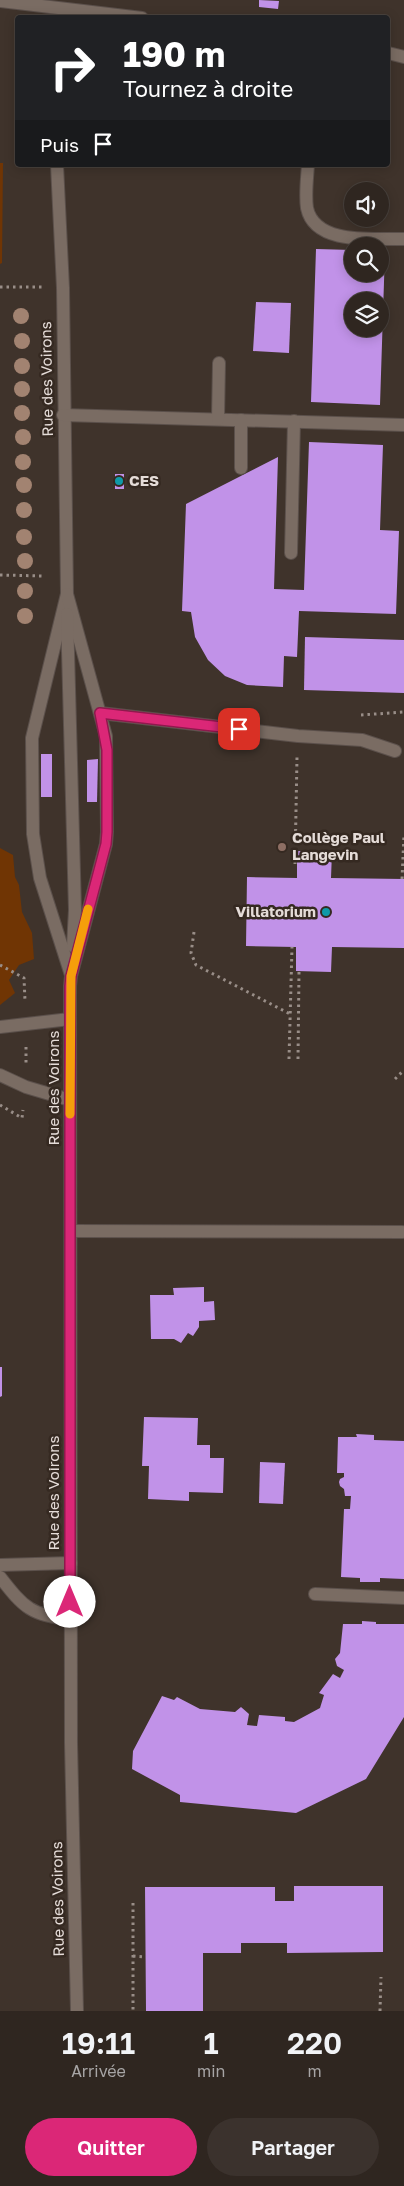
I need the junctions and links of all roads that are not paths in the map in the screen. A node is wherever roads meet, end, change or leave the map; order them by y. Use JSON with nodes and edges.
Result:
{"nodes":[{"id":1,"x":0,"y":1,"type":"edge"},
{"id":2,"x":55,"y":8,"type":"edge"},
{"id":3,"x":116,"y":15,"type":"edge"},
{"id":4,"x":390,"y":53,"type":"edge"},
{"id":5,"x":404,"y":56,"type":"edge"},
{"id":6,"x":57,"y":167,"type":"edge"},
{"id":7,"x":308,"y":167,"type":"edge"},
{"id":8,"x":404,"y":239,"type":"edge"},
{"id":9,"x":219,"y":363,"type":"dead end"},
{"id":10,"x":64,"y":415,"type":"junction"},
{"id":11,"x":218,"y":419,"type":"junction"},
{"id":12,"x":241,"y":420,"type":"junction"},
{"id":13,"x":294,"y":421,"type":"junction"},
{"id":14,"x":404,"y":424,"type":"edge"},
{"id":15,"x":240,"y":468,"type":"dead end"},
{"id":16,"x":291,"y":553,"type":"dead end"},
{"id":17,"x":66,"y":594,"type":"junction"},
{"id":18,"x":100,"y":713,"type":"junction"},
{"id":19,"x":394,"y":751,"type":"dead end"},
{"id":20,"x":71,"y":976,"type":"junction"},
{"id":21,"x":70,"y":1019,"type":"junction"},
{"id":22,"x":0,"y":1027,"type":"edge"},
{"id":23,"x":0,"y":1075,"type":"edge"},
{"id":24,"x":70,"y":1100,"type":"junction"},
{"id":25,"x":70,"y":1231,"type":"junction"},
{"id":26,"x":402,"y":1232,"type":"dead end"},
{"id":27,"x":71,"y":1563,"type":"junction"},
{"id":28,"x":0,"y":1565,"type":"edge"},
{"id":29,"x":0,"y":1577,"type":"edge"},
{"id":30,"x":315,"y":1594,"type":"dead end"},
{"id":31,"x":404,"y":1598,"type":"edge"},
{"id":32,"x":71,"y":1620,"type":"junction"},
{"id":33,"x":77,"y":2011,"type":"edge"}],
"edges":[{"from":1,"to":2,"type":"street"},
{"from":2,"to":3,"type":"street"},
{"from":4,"to":5,"type":"street"},
{"from":6,"to":10,"type":"street","name":"Rue des Voirons"},
{"from":7,"to":8,"type":"street"},
{"from":9,"to":11,"type":"street"},
{"from":10,"to":11,"type":"street"},
{"from":10,"to":17,"type":"street","name":"Rue des Voirons"},
{"from":11,"to":12,"type":"street"},
{"from":12,"to":13,"type":"street"},
{"from":12,"to":15,"type":"street"},
{"from":13,"to":14,"type":"street"},
{"from":13,"to":16,"type":"street"},
{"from":17,"to":18,"type":"street","name":"Rue des Voirons"},
{"from":17,"to":20,"type":"street"},
{"from":17,"to":20,"type":"street","name":"Rue des Voirons"},
{"from":18,"to":19,"type":"street"},
{"from":18,"to":20,"type":"street","name":"Rue des Voirons"},
{"from":20,"to":21,"type":"street","name":"Rue des Voirons"},
{"from":21,"to":22,"type":"street"},
{"from":21,"to":24,"type":"street","name":"Rue des Voirons"},
{"from":23,"to":24,"type":"street"},
{"from":24,"to":25,"type":"street","name":"Rue des Voirons"},
{"from":25,"to":26,"type":"street"},
{"from":25,"to":27,"type":"street","name":"Rue des Voirons"},
{"from":27,"to":28,"type":"street"},
{"from":27,"to":32,"type":"street","name":"Rue des Voirons"},
{"from":29,"to":32,"type":"street"},
{"from":30,"to":31,"type":"street"},
{"from":32,"to":33,"type":"street","name":"Rue des Voirons"}]}
